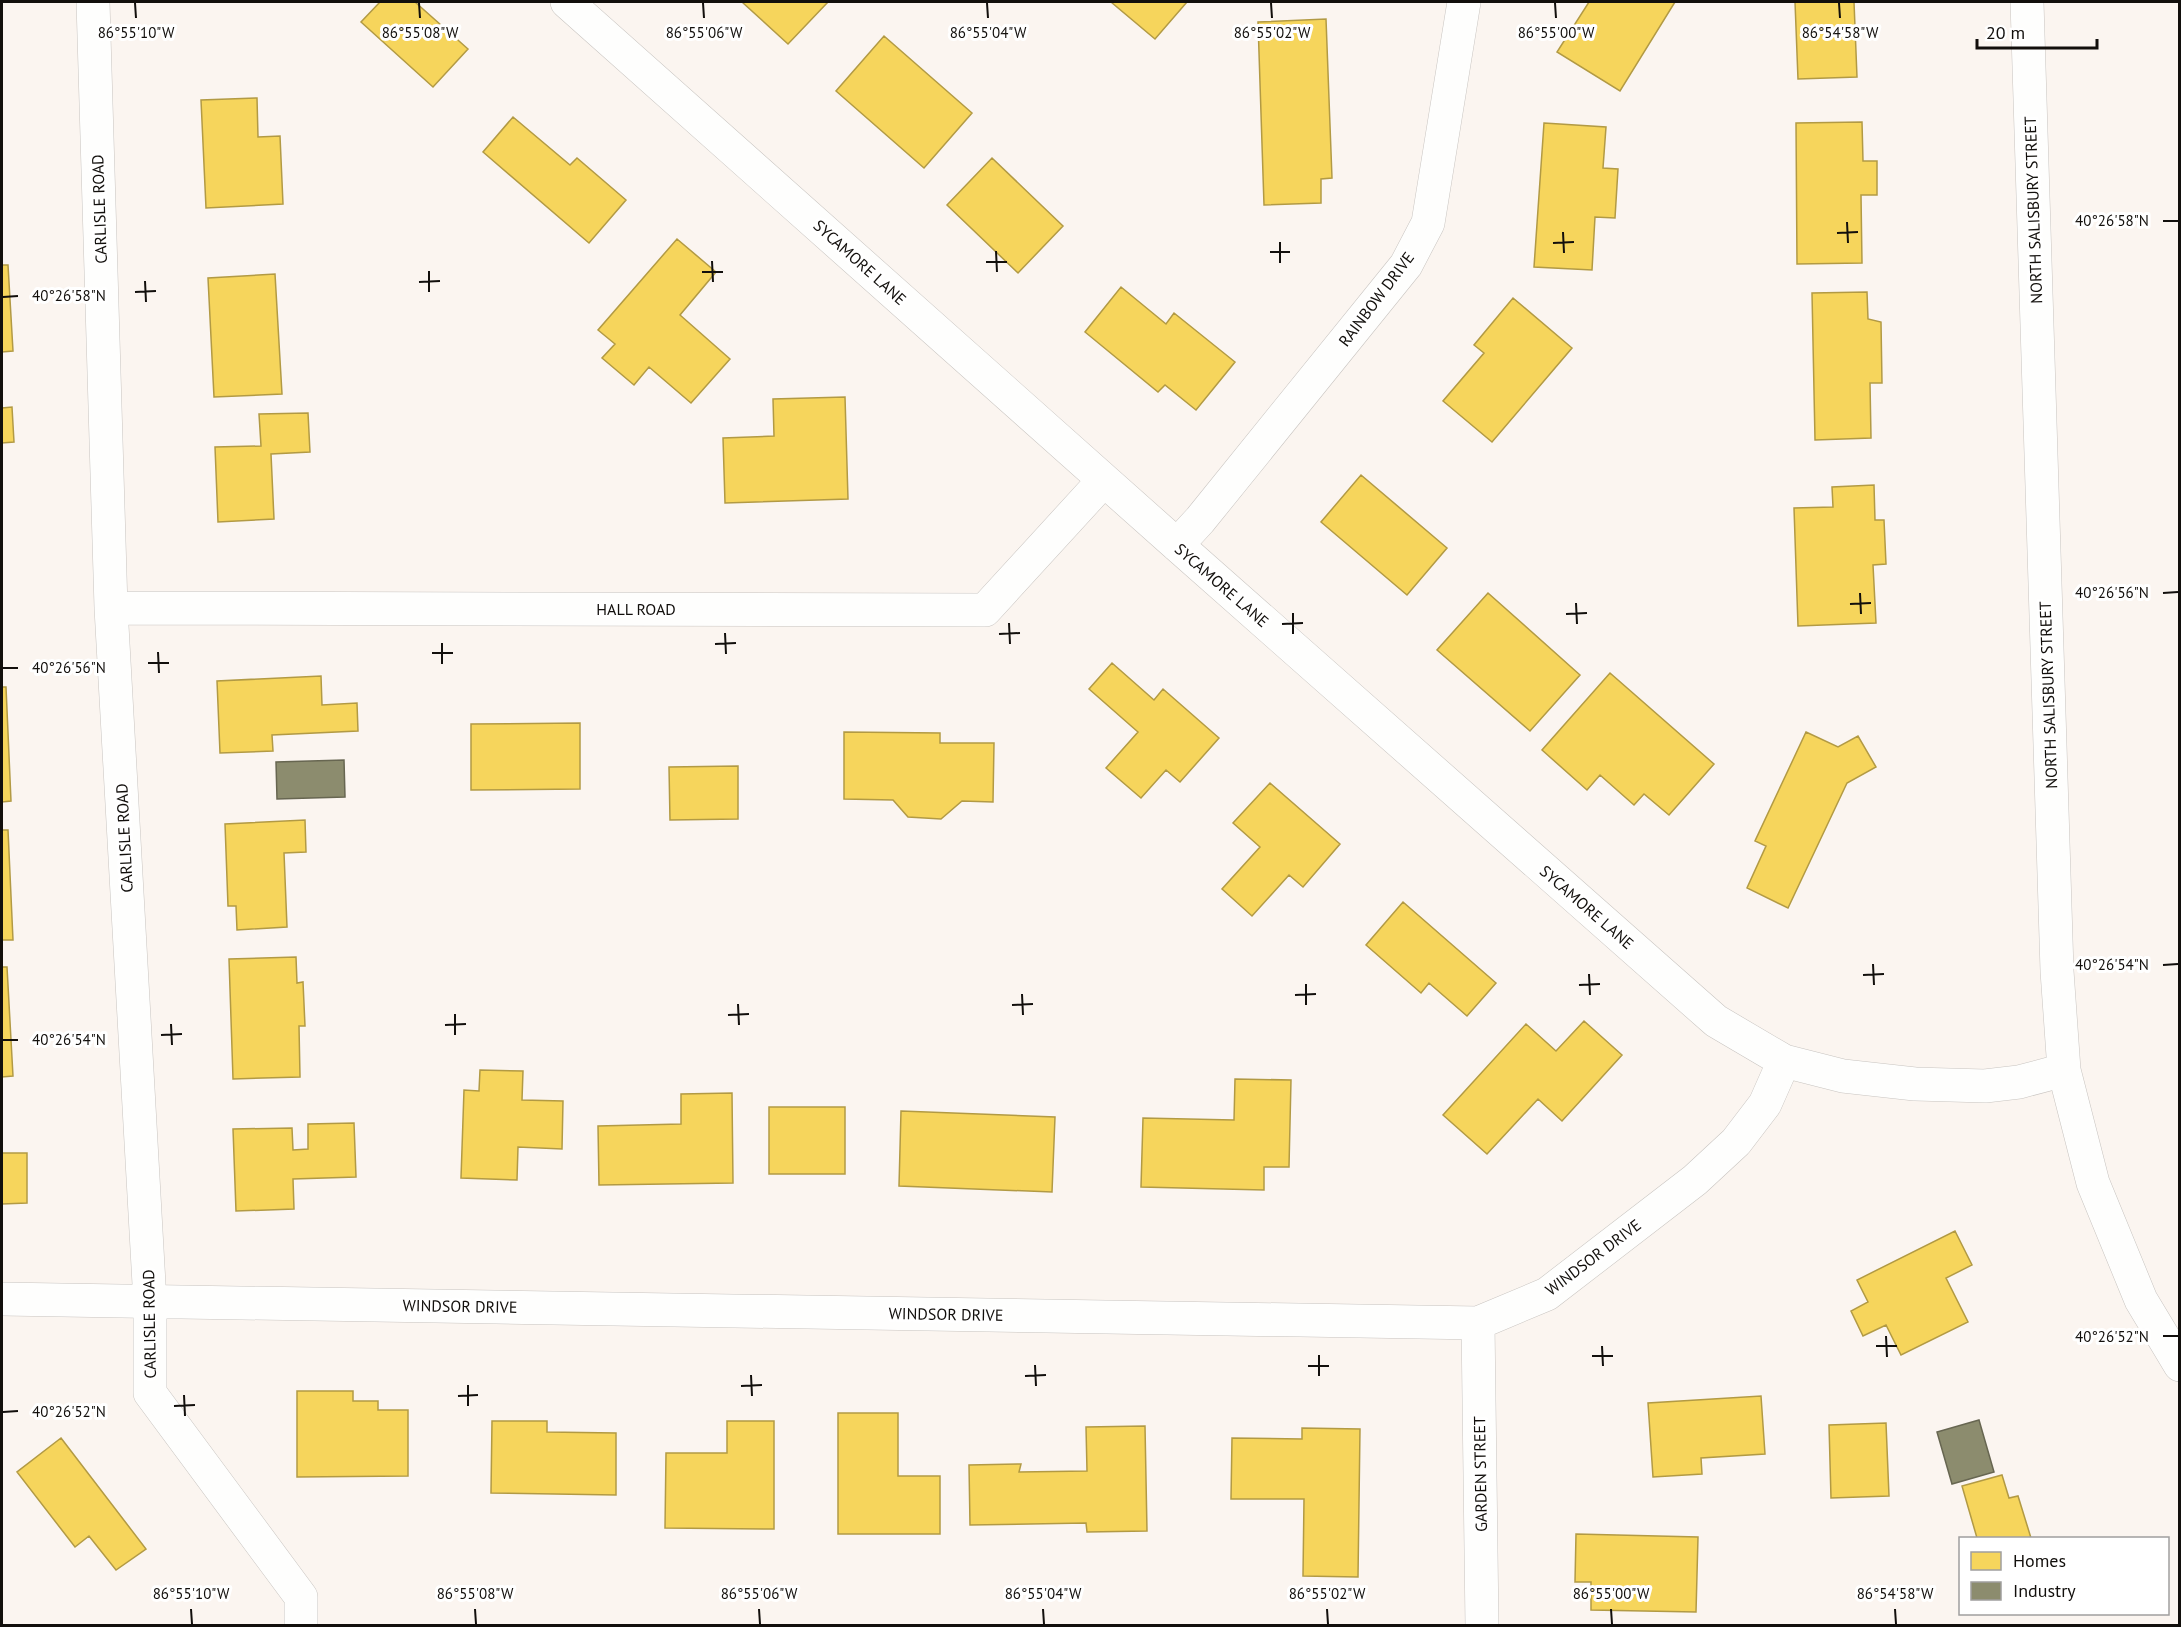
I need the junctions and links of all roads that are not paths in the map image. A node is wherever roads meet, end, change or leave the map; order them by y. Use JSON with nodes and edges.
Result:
{"nodes":[{"id":1,"x":93,"y":2,"type":"edge"},
{"id":2,"x":567,"y":2,"type":"edge"},
{"id":3,"x":1464,"y":2,"type":"edge"},
{"id":4,"x":2027,"y":2,"type":"edge"},
{"id":5,"x":1104,"y":480,"type":"junction"},
{"id":6,"x":1177,"y":545,"type":"junction"},
{"id":7,"x":111,"y":608,"type":"junction"},
{"id":8,"x":1784,"y":1061,"type":"junction"},
{"id":9,"x":2064,"y":1070,"type":"junction"},
{"id":10,"x":2,"y":1299,"type":"edge"},
{"id":11,"x":150,"y":1302,"type":"junction"},
{"id":12,"x":1478,"y":1323,"type":"junction"},
{"id":13,"x":2180,"y":1365,"type":"edge"},
{"id":14,"x":301,"y":1626,"type":"edge"},
{"id":15,"x":1482,"y":1626,"type":"edge"}],
"edges":[{"from":1,"to":7,"type":"street","name":"CARLISLE ROAD"},
{"from":2,"to":5,"type":"street","name":"SYCAMORE LANE"},
{"from":3,"to":6,"type":"street","name":"RAINBOW DRIVE"},
{"from":4,"to":9,"type":"street","name":"NORTH SALISBURY STREET"},
{"from":5,"to":6,"type":"street","name":"SYCAMORE LANE"},
{"from":5,"to":7,"type":"street","name":"HALL ROAD"},
{"from":6,"to":8,"type":"street","name":"SYCAMORE LANE"},
{"from":7,"to":11,"type":"street","name":"CARLISLE ROAD"},
{"from":8,"to":9,"type":"street","name":"SYCAMORE LANE"},
{"from":8,"to":12,"type":"street","name":"WINDSOR DRIVE"},
{"from":9,"to":13,"type":"street","name":"NORTH SALISBURY STREET"},
{"from":10,"to":11,"type":"street","name":"WINDSOR DRIVE"},
{"from":11,"to":12,"type":"street","name":"WINDSOR DRIVE"},
{"from":11,"to":14,"type":"street","name":"CARLISLE ROAD"},
{"from":12,"to":15,"type":"street","name":"GARDEN STREET"}]}
